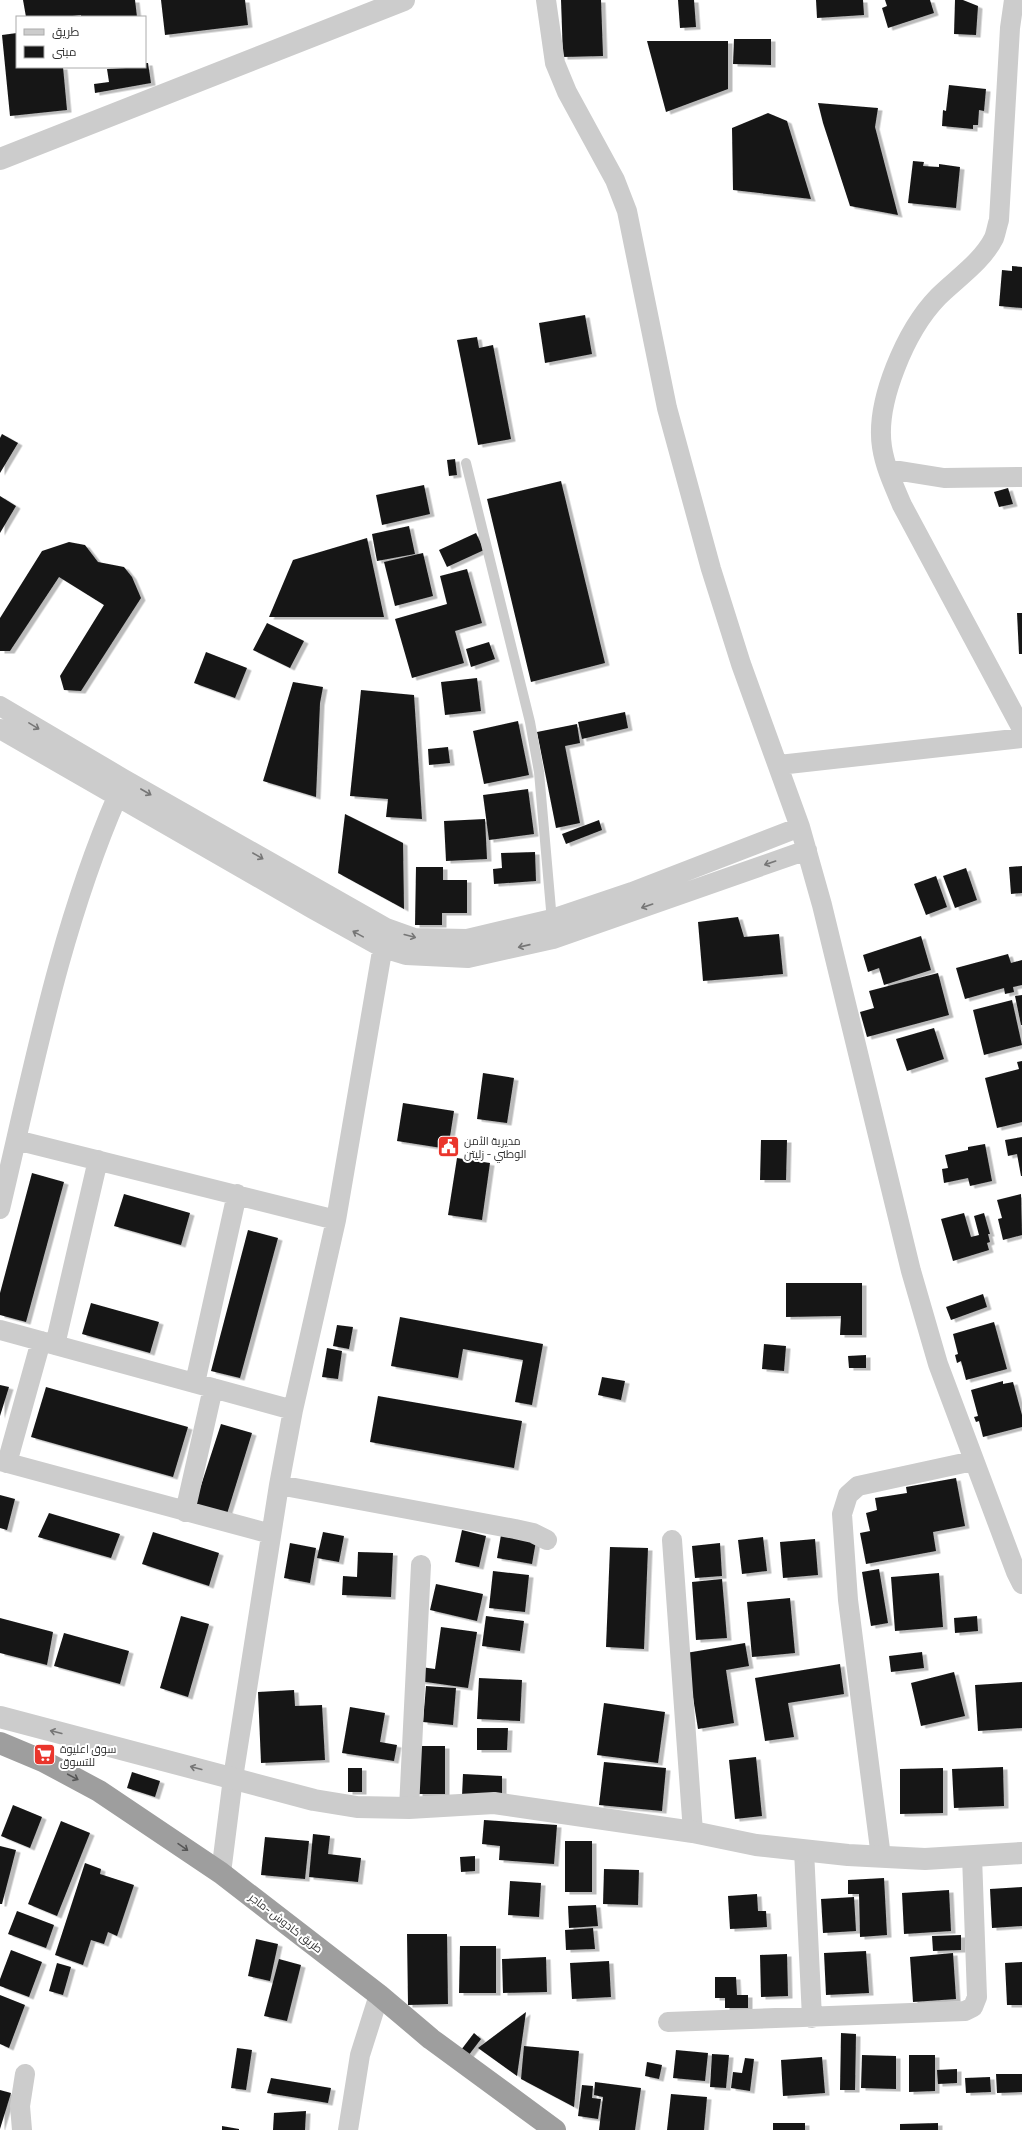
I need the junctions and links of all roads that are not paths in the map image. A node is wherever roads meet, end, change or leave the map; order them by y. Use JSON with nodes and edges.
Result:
{"nodes":[{"id":1,"x":404,"y":0,"type":"edge"},
{"id":2,"x":546,"y":0,"type":"edge"},
{"id":3,"x":1014,"y":0,"type":"edge"},
{"id":4,"x":0,"y":159,"type":"edge"},
{"id":5,"x":466,"y":463,"type":"dead end"},
{"id":6,"x":888,"y":470,"type":"junction"},
{"id":7,"x":1022,"y":477,"type":"edge"},
{"id":8,"x":0,"y":706,"type":"edge"},
{"id":9,"x":0,"y":729,"type":"edge"},
{"id":10,"x":1022,"y":729,"type":"edge"},
{"id":11,"x":1022,"y":738,"type":"edge"},
{"id":12,"x":779,"y":765,"type":"junction"},
{"id":13,"x":117,"y":797,"type":"junction"},
{"id":14,"x":800,"y":827,"type":"junction"},
{"id":15,"x":807,"y":850,"type":"junction"},
{"id":16,"x":553,"y":929,"type":"junction"},
{"id":17,"x":384,"y":938,"type":"junction"},
{"id":18,"x":16,"y":1140,"type":"junction"},
{"id":19,"x":98,"y":1160,"type":"junction"},
{"id":20,"x":237,"y":1194,"type":"junction"},
{"id":21,"x":0,"y":1209,"type":"edge"},
{"id":22,"x":336,"y":1220,"type":"junction"},
{"id":23,"x":0,"y":1330,"type":"edge"},
{"id":24,"x":48,"y":1343,"type":"junction"},
{"id":25,"x":204,"y":1385,"type":"junction"},
{"id":26,"x":294,"y":1410,"type":"junction"},
{"id":27,"x":973,"y":1461,"type":"junction"},
{"id":28,"x":4,"y":1462,"type":"edge"},
{"id":29,"x":279,"y":1485,"type":"junction"},
{"id":30,"x":185,"y":1512,"type":"junction"},
{"id":31,"x":271,"y":1534,"type":"junction"},
{"id":32,"x":547,"y":1540,"type":"dead end"},
{"id":33,"x":672,"y":1540,"type":"dead end"},
{"id":34,"x":422,"y":1565,"type":"dead end"},
{"id":35,"x":1022,"y":1584,"type":"edge"},
{"id":36,"x":0,"y":1717,"type":"edge"},
{"id":37,"x":0,"y":1743,"type":"edge"},
{"id":38,"x":233,"y":1778,"type":"junction"},
{"id":39,"x":409,"y":1808,"type":"junction"},
{"id":40,"x":693,"y":1832,"type":"junction"},
{"id":41,"x":804,"y":1850,"type":"junction"},
{"id":42,"x":1022,"y":1853,"type":"edge"},
{"id":43,"x":972,"y":1856,"type":"junction"},
{"id":44,"x":882,"y":1857,"type":"junction"},
{"id":45,"x":222,"y":1873,"type":"junction"},
{"id":46,"x":379,"y":1996,"type":"junction"},
{"id":47,"x":812,"y":2018,"type":"junction"},
{"id":48,"x":668,"y":2022,"type":"dead end"},
{"id":49,"x":25,"y":2074,"type":"dead end"},
{"id":50,"x":22,"y":2130,"type":"edge"},
{"id":51,"x":348,"y":2130,"type":"edge"},
{"id":52,"x":555,"y":2130,"type":"edge"}],
"edges":[{"from":1,"to":4,"type":"street"},
{"from":2,"to":12,"type":"street"},
{"from":3,"to":6,"type":"street"},
{"from":5,"to":16,"type":"lane"},
{"from":6,"to":7,"type":"street"},
{"from":6,"to":10,"type":"street"},
{"from":8,"to":17,"type":"street","one_way":true},
{"from":9,"to":13,"type":"street"},
{"from":11,"to":12,"type":"street"},
{"from":12,"to":14,"type":"street"},
{"from":17,"to":13,"type":"street","one_way":true},
{"from":13,"to":18,"type":"street"},
{"from":14,"to":15,"type":"street"},
{"from":14,"to":16,"type":"street"},
{"from":15,"to":16,"type":"street","one_way":true},
{"from":15,"to":27,"type":"street"},
{"from":16,"to":17,"type":"street"},
{"from":17,"to":22,"type":"street"},
{"from":18,"to":19,"type":"street"},
{"from":18,"to":21,"type":"street"},
{"from":19,"to":20,"type":"street"},
{"from":19,"to":24,"type":"street"},
{"from":20,"to":22,"type":"street"},
{"from":20,"to":25,"type":"street"},
{"from":22,"to":26,"type":"street"},
{"from":23,"to":24,"type":"street"},
{"from":24,"to":25,"type":"street"},
{"from":24,"to":28,"type":"street"},
{"from":25,"to":26,"type":"street"},
{"from":25,"to":30,"type":"street"},
{"from":26,"to":29,"type":"street"},
{"from":27,"to":35,"type":"street"},
{"from":27,"to":44,"type":"street"},
{"from":28,"to":30,"type":"street"},
{"from":29,"to":31,"type":"street"},
{"from":29,"to":32,"type":"street"},
{"from":30,"to":31,"type":"street"},
{"from":31,"to":38,"type":"street"},
{"from":33,"to":40,"type":"street"},
{"from":34,"to":39,"type":"street"},
{"from":38,"to":36,"type":"street","one_way":true},
{"from":37,"to":45,"type":"highway","name":"طريق كادوش -ماجر","one_way":true},
{"from":38,"to":39,"type":"street"},
{"from":38,"to":45,"type":"street"},
{"from":39,"to":40,"type":"street"},
{"from":40,"to":41,"type":"street"},
{"from":41,"to":44,"type":"street"},
{"from":41,"to":47,"type":"street"},
{"from":42,"to":43,"type":"street"},
{"from":43,"to":44,"type":"street"},
{"from":43,"to":47,"type":"street"},
{"from":45,"to":46,"type":"highway","name":"طريق كادوش -ماجر"},
{"from":46,"to":51,"type":"street"},
{"from":46,"to":52,"type":"highway","name":"طريق كادوش -ماجر"},
{"from":47,"to":48,"type":"street"},
{"from":49,"to":50,"type":"street"}]}
